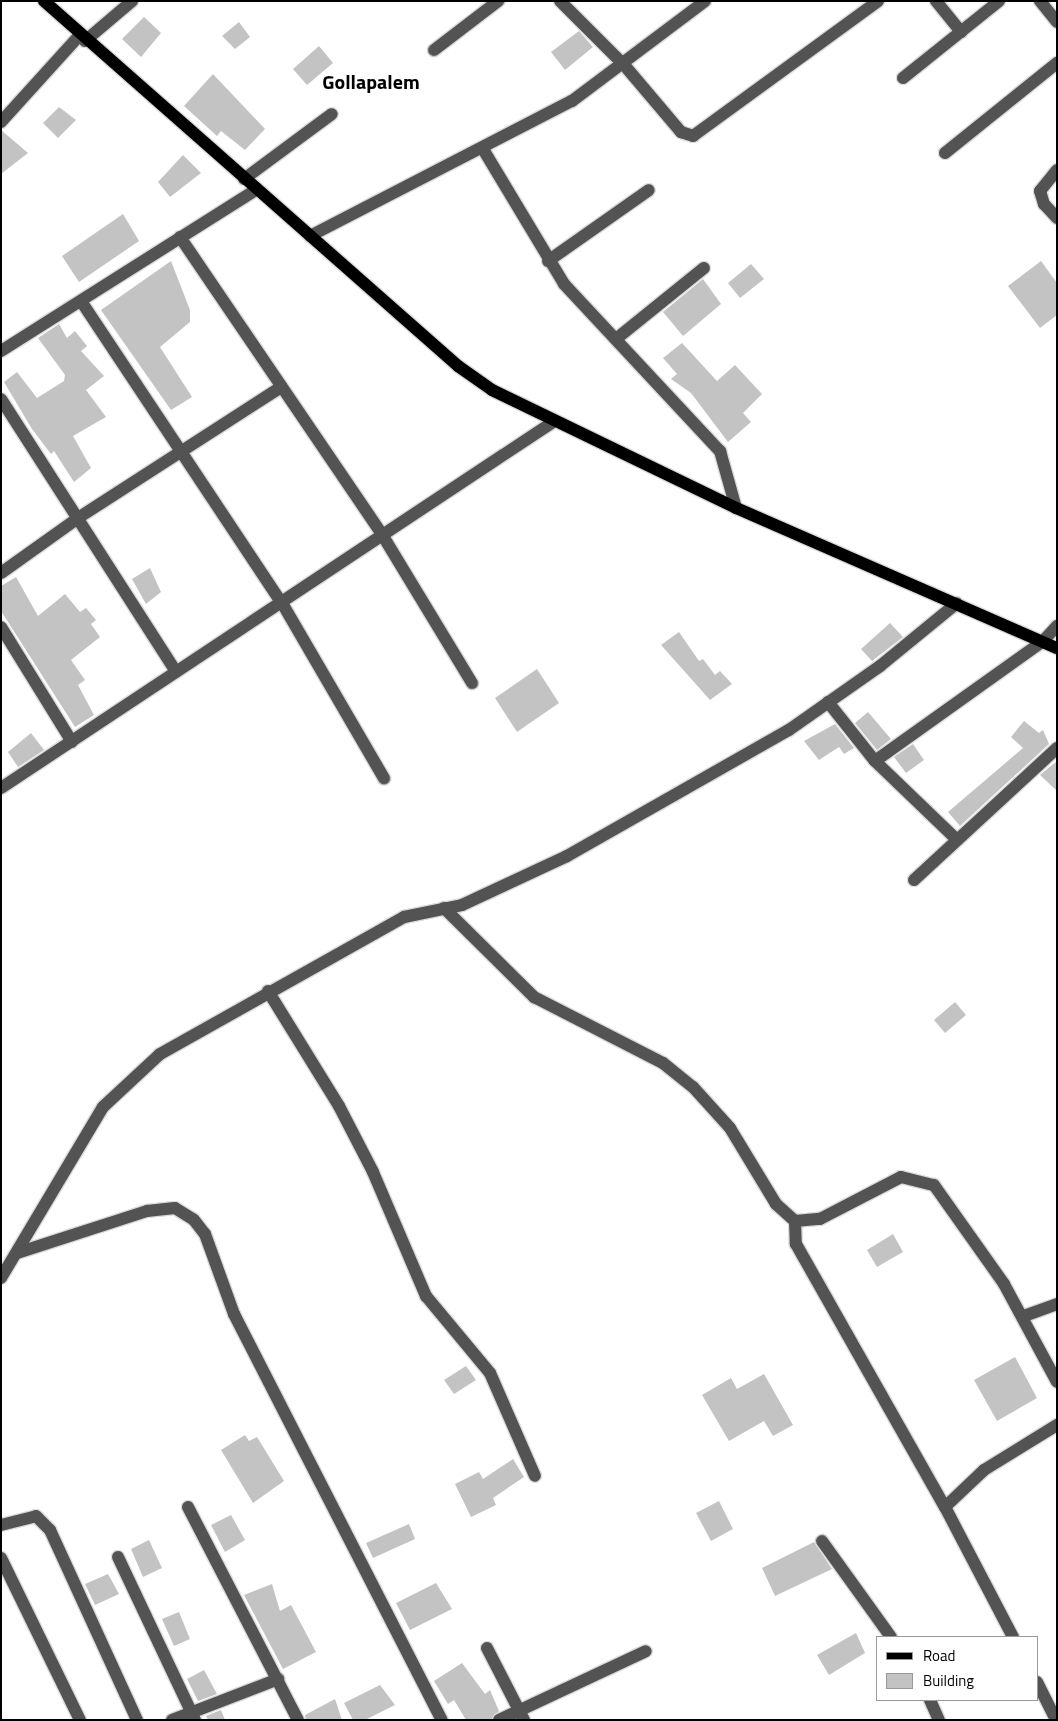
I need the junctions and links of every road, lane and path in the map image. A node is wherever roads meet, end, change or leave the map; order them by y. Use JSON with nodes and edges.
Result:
{"nodes":[{"id":1,"x":44,"y":1,"type":"edge"},
{"id":2,"x":132,"y":1,"type":"edge"},
{"id":3,"x":498,"y":1,"type":"edge"},
{"id":4,"x":560,"y":1,"type":"edge"},
{"id":5,"x":705,"y":1,"type":"edge"},
{"id":6,"x":878,"y":1,"type":"edge"},
{"id":7,"x":936,"y":1,"type":"edge"},
{"id":8,"x":1000,"y":1,"type":"edge"},
{"id":9,"x":1040,"y":1,"type":"edge"},
{"id":10,"x":1057,"y":22,"type":"edge"},
{"id":11,"x":961,"y":32,"type":"junction"},
{"id":12,"x":82,"y":39,"type":"junction"},
{"id":13,"x":434,"y":50,"type":"dead end"},
{"id":14,"x":1057,"y":63,"type":"edge"},
{"id":15,"x":625,"y":66,"type":"junction"},
{"id":16,"x":902,"y":78,"type":"dead end"},
{"id":17,"x":332,"y":114,"type":"dead end"},
{"id":18,"x":1,"y":122,"type":"edge"},
{"id":19,"x":483,"y":149,"type":"junction"},
{"id":20,"x":945,"y":153,"type":"dead end"},
{"id":21,"x":1057,"y":170,"type":"edge"},
{"id":22,"x":244,"y":179,"type":"junction"},
{"id":23,"x":256,"y":190,"type":"junction"},
{"id":24,"x":649,"y":190,"type":"dead end"},
{"id":25,"x":1057,"y":218,"type":"edge"},
{"id":26,"x":310,"y":236,"type":"junction"},
{"id":27,"x":180,"y":238,"type":"junction"},
{"id":28,"x":548,"y":261,"type":"junction"},
{"id":29,"x":704,"y":268,"type":"dead end"},
{"id":30,"x":80,"y":301,"type":"junction"},
{"id":31,"x":616,"y":339,"type":"junction"},
{"id":32,"x":1,"y":351,"type":"edge"},
{"id":33,"x":280,"y":387,"type":"junction"},
{"id":34,"x":1,"y":398,"type":"edge"},
{"id":35,"x":553,"y":422,"type":"junction"},
{"id":36,"x":180,"y":452,"type":"junction"},
{"id":37,"x":736,"y":508,"type":"junction"},
{"id":38,"x":78,"y":518,"type":"junction"},
{"id":39,"x":383,"y":536,"type":"junction"},
{"id":40,"x":1,"y":573,"type":"edge"},
{"id":41,"x":957,"y":603,"type":"junction"},
{"id":42,"x":282,"y":604,"type":"junction"},
{"id":43,"x":1057,"y":626,"type":"edge"},
{"id":44,"x":1,"y":627,"type":"edge"},
{"id":45,"x":1043,"y":641,"type":"junction"},
{"id":46,"x":1057,"y":648,"type":"edge"},
{"id":47,"x":176,"y":672,"type":"junction"},
{"id":48,"x":472,"y":683,"type":"dead end"},
{"id":49,"x":828,"y":702,"type":"junction"},
{"id":50,"x":72,"y":742,"type":"junction"},
{"id":51,"x":1057,"y":748,"type":"edge"},
{"id":52,"x":875,"y":761,"type":"junction"},
{"id":53,"x":384,"y":778,"type":"dead end"},
{"id":54,"x":1,"y":788,"type":"edge"},
{"id":55,"x":957,"y":840,"type":"junction"},
{"id":56,"x":914,"y":880,"type":"dead end"},
{"id":57,"x":444,"y":908,"type":"junction"},
{"id":58,"x":268,"y":991,"type":"junction"},
{"id":59,"x":795,"y":1221,"type":"junction"},
{"id":60,"x":17,"y":1253,"type":"junction"},
{"id":61,"x":1,"y":1278,"type":"edge"},
{"id":62,"x":1057,"y":1304,"type":"edge"},
{"id":63,"x":1024,"y":1316,"type":"junction"},
{"id":64,"x":1057,"y":1382,"type":"edge"},
{"id":65,"x":1057,"y":1424,"type":"edge"},
{"id":66,"x":535,"y":1476,"type":"dead end"},
{"id":67,"x":188,"y":1507,"type":"dead end"},
{"id":68,"x":945,"y":1507,"type":"junction"},
{"id":69,"x":1,"y":1525,"type":"edge"},
{"id":70,"x":822,"y":1541,"type":"dead end"},
{"id":71,"x":118,"y":1557,"type":"dead end"},
{"id":72,"x":1,"y":1558,"type":"edge"},
{"id":73,"x":889,"y":1636,"type":"edge"},
{"id":74,"x":1012,"y":1636,"type":"edge"},
{"id":75,"x":487,"y":1648,"type":"dead end"},
{"id":76,"x":646,"y":1651,"type":"dead end"},
{"id":77,"x":278,"y":1679,"type":"junction"},
{"id":78,"x":1038,"y":1684,"type":"edge"},
{"id":79,"x":930,"y":1701,"type":"edge"},
{"id":80,"x":522,"y":1714,"type":"edge"},
{"id":81,"x":193,"y":1716,"type":"edge"},
{"id":82,"x":80,"y":1720,"type":"edge"},
{"id":83,"x":137,"y":1720,"type":"edge"},
{"id":84,"x":172,"y":1720,"type":"edge"},
{"id":85,"x":298,"y":1720,"type":"edge"},
{"id":86,"x":442,"y":1720,"type":"edge"},
{"id":87,"x":499,"y":1720,"type":"edge"},
{"id":88,"x":940,"y":1720,"type":"edge"},
{"id":89,"x":1056,"y":1720,"type":"edge"}],
"edges":[{"from":1,"to":12,"type":"main road"},
{"from":2,"to":12,"type":"street"},
{"from":3,"to":13,"type":"street"},
{"from":4,"to":15,"type":"street"},
{"from":5,"to":15,"type":"street"},
{"from":6,"to":15,"type":"street"},
{"from":7,"to":11,"type":"street"},
{"from":8,"to":11,"type":"street"},
{"from":9,"to":10,"type":"street"},
{"from":11,"to":16,"type":"street"},
{"from":12,"to":18,"type":"street"},
{"from":12,"to":22,"type":"main road"},
{"from":14,"to":20,"type":"street"},
{"from":15,"to":19,"type":"street"},
{"from":17,"to":22,"type":"street"},
{"from":19,"to":26,"type":"street"},
{"from":19,"to":28,"type":"street"},
{"from":21,"to":25,"type":"street"},
{"from":22,"to":23,"type":"main road"},
{"from":23,"to":26,"type":"main road"},
{"from":23,"to":27,"type":"street"},
{"from":24,"to":28,"type":"street"},
{"from":26,"to":35,"type":"main road"},
{"from":27,"to":30,"type":"street"},
{"from":27,"to":33,"type":"street"},
{"from":28,"to":31,"type":"street"},
{"from":29,"to":31,"type":"street"},
{"from":30,"to":32,"type":"street"},
{"from":30,"to":36,"type":"street"},
{"from":31,"to":37,"type":"street"},
{"from":33,"to":36,"type":"street"},
{"from":33,"to":39,"type":"street"},
{"from":34,"to":38,"type":"street"},
{"from":35,"to":37,"type":"main road"},
{"from":35,"to":39,"type":"street"},
{"from":36,"to":38,"type":"street"},
{"from":36,"to":42,"type":"street"},
{"from":37,"to":41,"type":"main road"},
{"from":38,"to":40,"type":"street"},
{"from":38,"to":47,"type":"street"},
{"from":39,"to":42,"type":"street"},
{"from":39,"to":48,"type":"street"},
{"from":41,"to":45,"type":"main road"},
{"from":41,"to":49,"type":"street"},
{"from":42,"to":47,"type":"street"},
{"from":42,"to":53,"type":"street"},
{"from":43,"to":45,"type":"street"},
{"from":44,"to":50,"type":"street"},
{"from":45,"to":46,"type":"main road"},
{"from":45,"to":52,"type":"street"},
{"from":47,"to":50,"type":"street"},
{"from":49,"to":52,"type":"street"},
{"from":49,"to":57,"type":"street"},
{"from":50,"to":54,"type":"street"},
{"from":51,"to":55,"type":"street"},
{"from":52,"to":55,"type":"street"},
{"from":55,"to":56,"type":"street"},
{"from":57,"to":58,"type":"street"},
{"from":57,"to":59,"type":"street"},
{"from":58,"to":60,"type":"street"},
{"from":58,"to":66,"type":"street"},
{"from":59,"to":63,"type":"street"},
{"from":59,"to":68,"type":"street"},
{"from":60,"to":61,"type":"street"},
{"from":60,"to":86,"type":"street"},
{"from":62,"to":63,"type":"street"},
{"from":63,"to":64,"type":"street"},
{"from":65,"to":68,"type":"street"},
{"from":67,"to":77,"type":"street"},
{"from":68,"to":74,"type":"street"},
{"from":69,"to":83,"type":"street"},
{"from":70,"to":73,"type":"street"},
{"from":71,"to":81,"type":"street"},
{"from":72,"to":82,"type":"street"},
{"from":75,"to":80,"type":"street"},
{"from":76,"to":80,"type":"street"},
{"from":77,"to":81,"type":"street"},
{"from":77,"to":85,"type":"street"},
{"from":78,"to":89,"type":"street"},
{"from":79,"to":88,"type":"street"},
{"from":80,"to":87,"type":"street"},
{"from":81,"to":84,"type":"street"}]}
